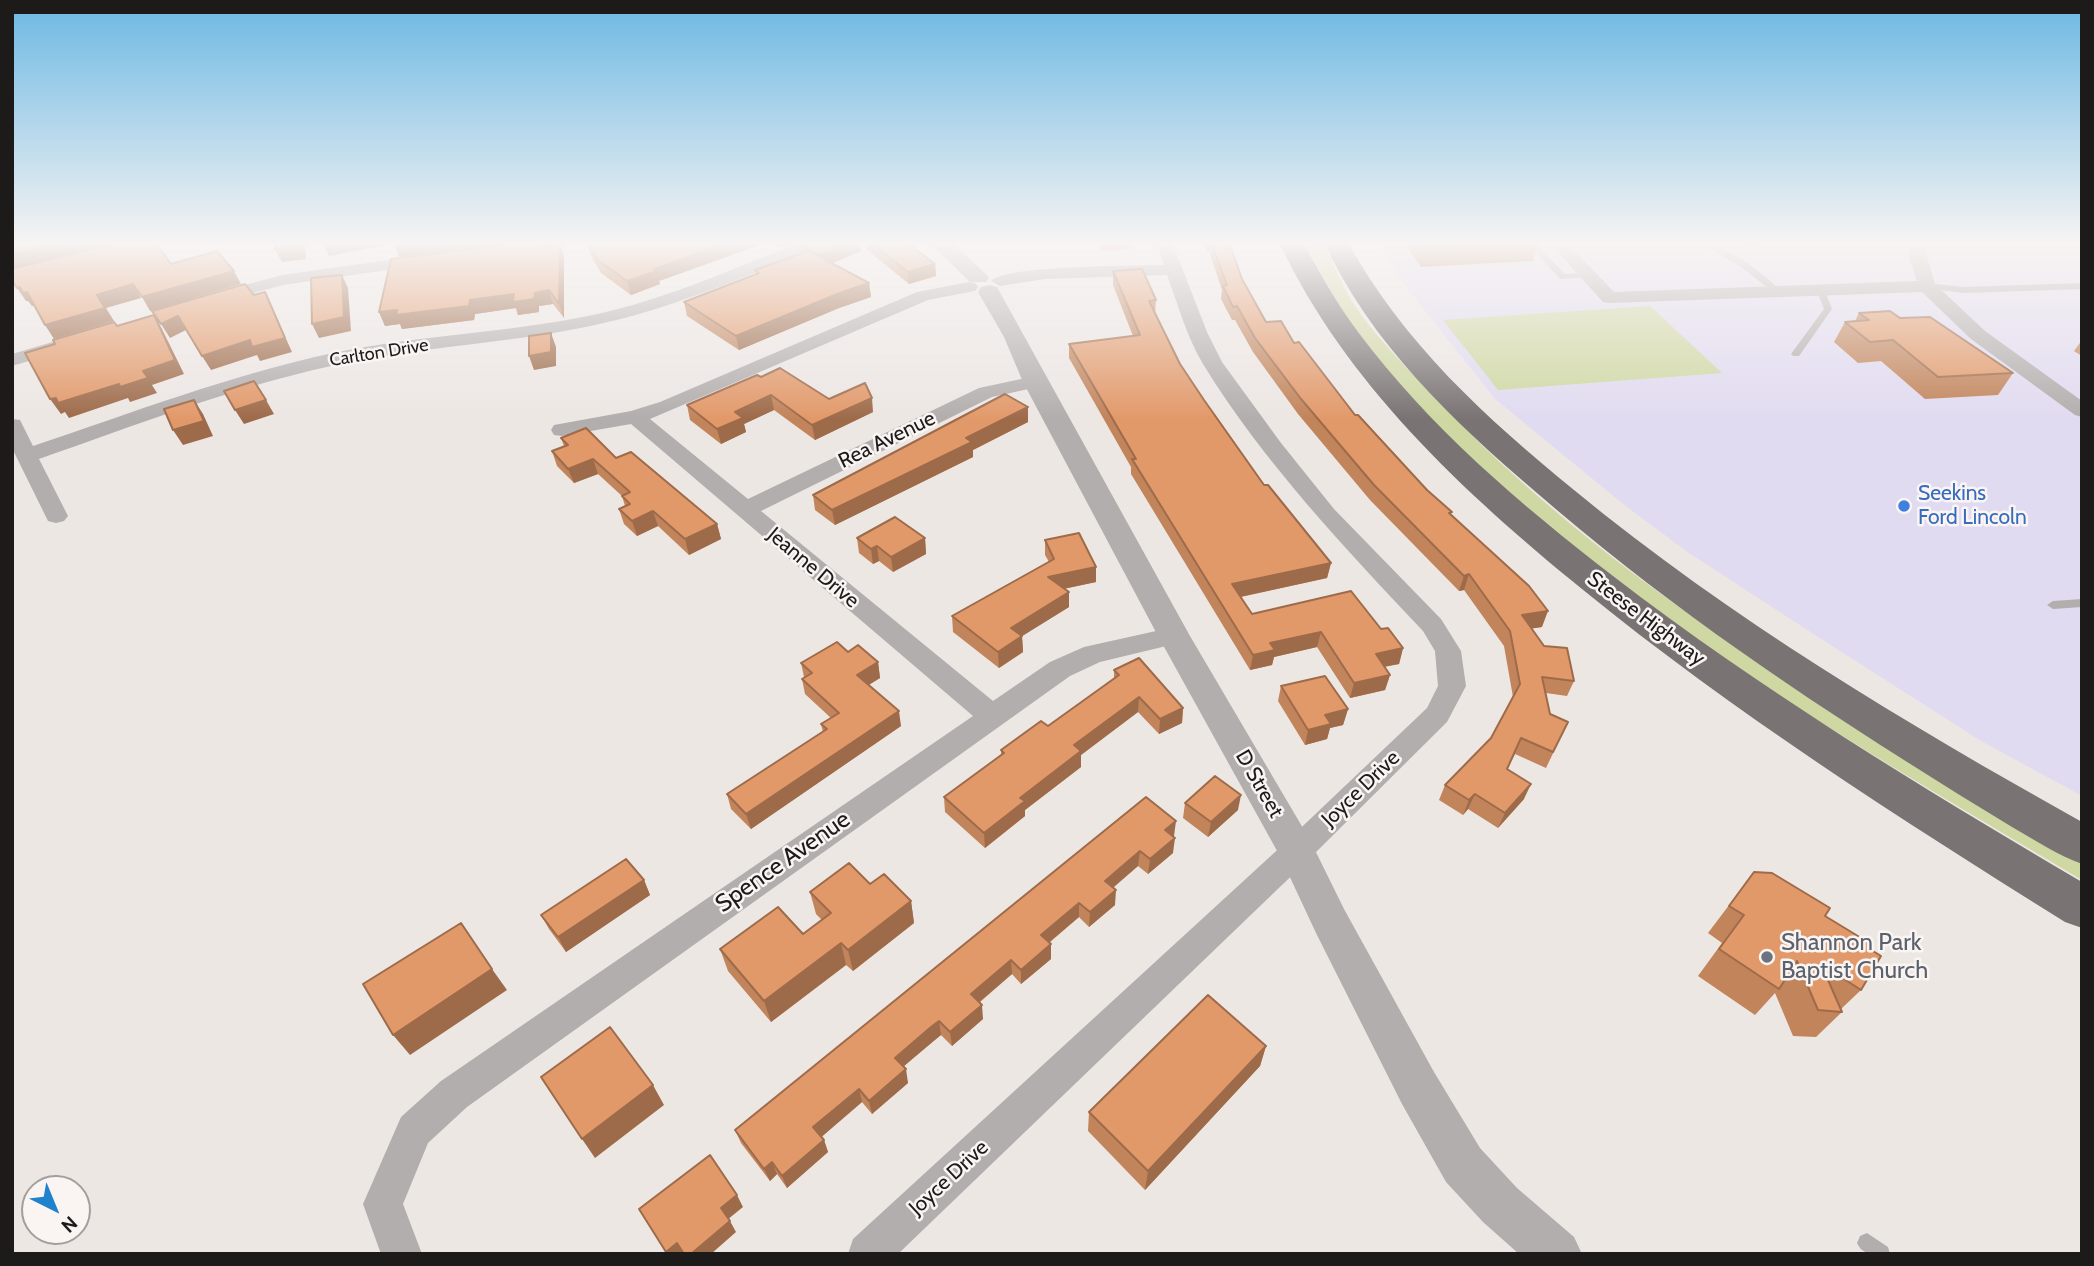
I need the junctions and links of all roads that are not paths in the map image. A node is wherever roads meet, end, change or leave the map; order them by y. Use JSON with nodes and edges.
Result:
{"nodes":[{"id":1,"x":206,"y":301,"type":"edge"},
{"id":2,"x":657,"y":301,"type":"edge"},
{"id":3,"x":911,"y":301,"type":"edge"},
{"id":4,"x":994,"y":301,"type":"edge"},
{"id":5,"x":1186,"y":301,"type":"edge"},
{"id":6,"x":1323,"y":301,"type":"edge"},
{"id":7,"x":1371,"y":301,"type":"edge"},
{"id":8,"x":1825,"y":301,"type":"edge"},
{"id":9,"x":1943,"y":301,"type":"edge"},
{"id":10,"x":195,"y":304,"type":"edge"},
{"id":11,"x":78,"y":340,"type":"edge"},
{"id":12,"x":1796,"y":354,"type":"dead end"},
{"id":13,"x":12,"y":360,"type":"edge"},
{"id":14,"x":1035,"y":382,"type":"junction"},
{"id":15,"x":2082,"y":411,"type":"edge"},
{"id":16,"x":635,"y":417,"type":"junction"},
{"id":17,"x":12,"y":425,"type":"edge"},
{"id":18,"x":562,"y":430,"type":"dead end"},
{"id":19,"x":26,"y":456,"type":"junction"},
{"id":20,"x":744,"y":510,"type":"junction"},
{"id":21,"x":56,"y":516,"type":"dead end"},
{"id":22,"x":2082,"y":603,"type":"edge"},
{"id":23,"x":2053,"y":604,"type":"dead end"},
{"id":24,"x":1174,"y":636,"type":"junction"},
{"id":25,"x":992,"y":716,"type":"junction"},
{"id":26,"x":2082,"y":845,"type":"edge"},
{"id":27,"x":1297,"y":851,"type":"junction"},
{"id":28,"x":2082,"y":907,"type":"edge"},
{"id":29,"x":402,"y":1254,"type":"edge"},
{"id":30,"x":868,"y":1254,"type":"edge"},
{"id":31,"x":1557,"y":1254,"type":"edge"}],
"edges":[{"from":1,"to":10,"type":"street"},
{"from":2,"to":19,"type":"street","name":"Carlton Drive"},
{"from":3,"to":16,"type":"street"},
{"from":4,"to":14,"type":"street","name":"D Street"},
{"from":5,"to":27,"type":"street","name":"Joyce Drive"},
{"from":6,"to":28,"type":"highway","name":"Steese Highway"},
{"from":7,"to":26,"type":"highway","name":"Steese Highway"},
{"from":8,"to":12,"type":"lane"},
{"from":9,"to":15,"type":"street"},
{"from":11,"to":13,"type":"street"},
{"from":14,"to":20,"type":"street","name":"Rea Avenue"},
{"from":14,"to":24,"type":"street","name":"D Street"},
{"from":16,"to":18,"type":"street"},
{"from":16,"to":20,"type":"street","name":"Jeanne Drive"},
{"from":17,"to":19,"type":"street"},
{"from":19,"to":21,"type":"street"},
{"from":20,"to":25,"type":"street","name":"Jeanne Drive"},
{"from":22,"to":23,"type":"lane"},
{"from":24,"to":25,"type":"street","name":"Spence Avenue"},
{"from":24,"to":27,"type":"street","name":"D Street"},
{"from":25,"to":29,"type":"street","name":"Spence Avenue"},
{"from":27,"to":30,"type":"street","name":"Joyce Drive"},
{"from":27,"to":31,"type":"street","name":"D Street"}]}
